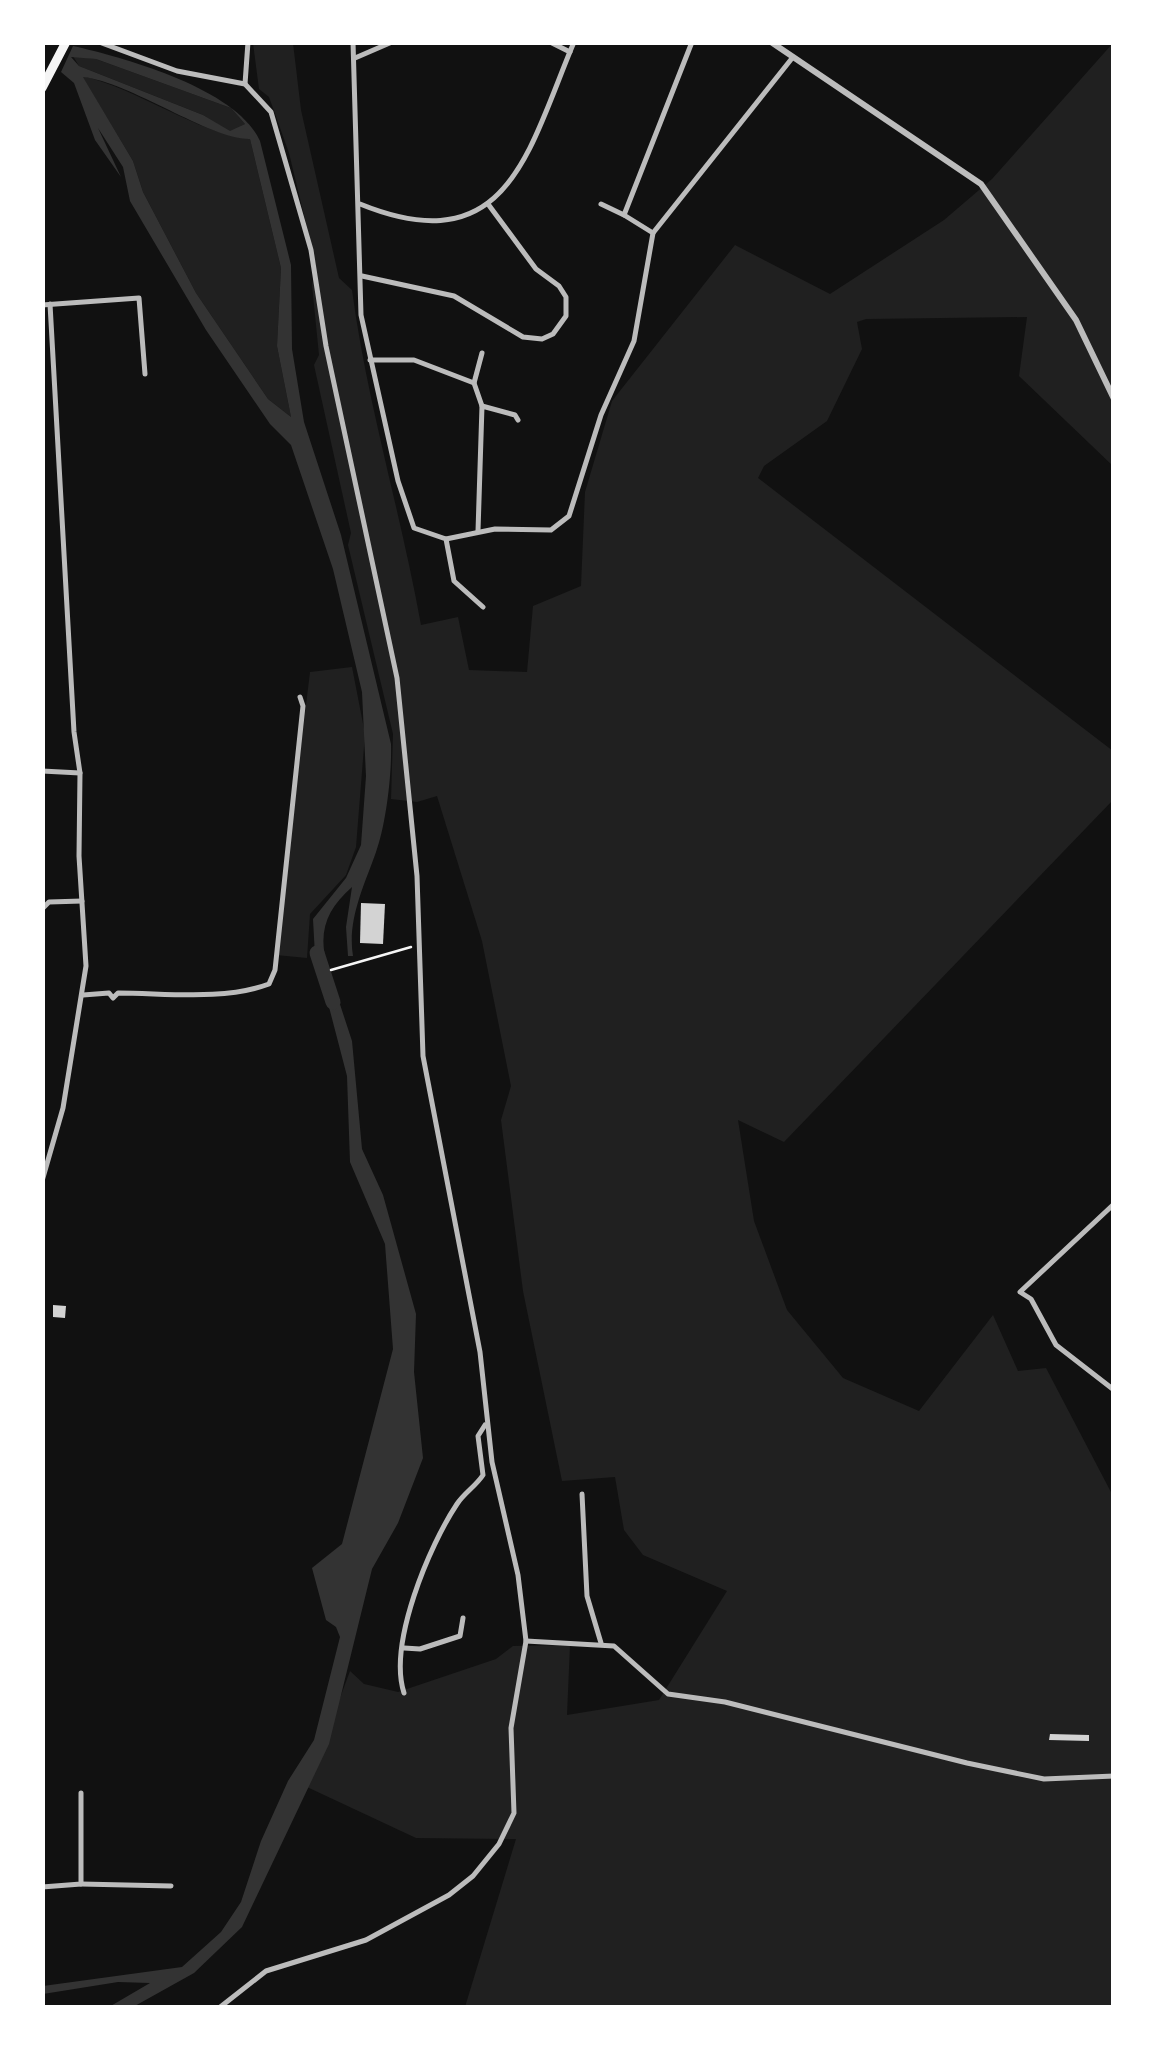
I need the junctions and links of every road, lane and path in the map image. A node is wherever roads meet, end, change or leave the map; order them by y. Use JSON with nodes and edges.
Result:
{"nodes":[{"id":1,"x":99,"y":42,"type":"edge"},
{"id":2,"x":248,"y":42,"type":"edge"},
{"id":3,"x":353,"y":42,"type":"edge"},
{"id":4,"x":392,"y":42,"type":"edge"},
{"id":5,"x":550,"y":42,"type":"edge"},
{"id":6,"x":574,"y":42,"type":"edge"},
{"id":7,"x":692,"y":42,"type":"edge"},
{"id":8,"x":771,"y":42,"type":"edge"},
{"id":9,"x":65,"y":44,"type":"edge"},
{"id":10,"x":570,"y":52,"type":"junction"},
{"id":11,"x":793,"y":57,"type":"junction"},
{"id":12,"x":354,"y":58,"type":"junction"},
{"id":13,"x":246,"y":84,"type":"junction"},
{"id":14,"x":42,"y":88,"type":"edge"},
{"id":15,"x":360,"y":204,"type":"junction"},
{"id":16,"x":488,"y":204,"type":"junction"},
{"id":17,"x":601,"y":204,"type":"dead end"},
{"id":18,"x":624,"y":215,"type":"junction"},
{"id":19,"x":653,"y":234,"type":"junction"},
{"id":20,"x":362,"y":276,"type":"junction"},
{"id":21,"x":46,"y":304,"type":"edge"},
{"id":22,"x":482,"y":353,"type":"dead end"},
{"id":23,"x":370,"y":360,"type":"junction"},
{"id":24,"x":145,"y":374,"type":"dead end"},
{"id":25,"x":474,"y":383,"type":"junction"},
{"id":26,"x":1114,"y":399,"type":"edge"},
{"id":27,"x":482,"y":406,"type":"junction"},
{"id":28,"x":518,"y":420,"type":"dead end"},
{"id":29,"x":478,"y":531,"type":"junction"},
{"id":30,"x":446,"y":540,"type":"junction"},
{"id":31,"x":484,"y":607,"type":"dead end"},
{"id":32,"x":300,"y":697,"type":"dead end"},
{"id":33,"x":42,"y":771,"type":"edge"},
{"id":34,"x":80,"y":773,"type":"junction"},
{"id":35,"x":42,"y":896,"type":"edge"},
{"id":36,"x":82,"y":901,"type":"junction"},
{"id":37,"x":49,"y":902,"type":"junction"},
{"id":38,"x":42,"y":909,"type":"edge"},
{"id":39,"x":418,"y":945,"type":"junction"},
{"id":40,"x":331,"y":970,"type":"dead end"},
{"id":41,"x":82,"y":995,"type":"junction"},
{"id":42,"x":42,"y":1150,"type":"edge"},
{"id":43,"x":51,"y":1152,"type":"junction"},
{"id":44,"x":42,"y":1182,"type":"edge"},
{"id":45,"x":1114,"y":1204,"type":"edge"},
{"id":46,"x":1114,"y":1390,"type":"edge"},
{"id":47,"x":486,"y":1422,"type":"junction"},
{"id":48,"x":582,"y":1494,"type":"dead end"},
{"id":49,"x":463,"y":1618,"type":"dead end"},
{"id":50,"x":526,"y":1641,"type":"junction"},
{"id":51,"x":601,"y":1643,"type":"junction"},
{"id":52,"x":404,"y":1648,"type":"junction"},
{"id":53,"x":404,"y":1692,"type":"dead end"},
{"id":54,"x":1114,"y":1776,"type":"edge"},
{"id":55,"x":81,"y":1794,"type":"dead end"},
{"id":56,"x":81,"y":1884,"type":"junction"},
{"id":57,"x":171,"y":1886,"type":"dead end"},
{"id":58,"x":42,"y":1887,"type":"edge"},
{"id":59,"x":218,"y":2008,"type":"edge"}],
"edges":[{"from":1,"to":13,"type":"street"},
{"from":2,"to":13,"type":"street"},
{"from":3,"to":12,"type":"street"},
{"from":4,"to":12,"type":"street"},
{"from":5,"to":10,"type":"street"},
{"from":6,"to":10,"type":"street"},
{"from":7,"to":18,"type":"street"},
{"from":8,"to":11,"type":"street"},
{"from":9,"to":14,"type":"main road"},
{"from":10,"to":16,"type":"street"},
{"from":11,"to":19,"type":"street"},
{"from":11,"to":26,"type":"street"},
{"from":12,"to":15,"type":"street"},
{"from":13,"to":39,"type":"street"},
{"from":15,"to":16,"type":"street"},
{"from":15,"to":20,"type":"street"},
{"from":16,"to":20,"type":"street"},
{"from":17,"to":18,"type":"street"},
{"from":18,"to":19,"type":"street"},
{"from":19,"to":29,"type":"street"},
{"from":20,"to":23,"type":"street"},
{"from":21,"to":24,"type":"street"},
{"from":21,"to":34,"type":"street"},
{"from":22,"to":25,"type":"street"},
{"from":23,"to":25,"type":"street"},
{"from":23,"to":30,"type":"street"},
{"from":25,"to":27,"type":"street"},
{"from":27,"to":28,"type":"street"},
{"from":27,"to":29,"type":"street"},
{"from":29,"to":30,"type":"street"},
{"from":30,"to":31,"type":"street"},
{"from":32,"to":41,"type":"street"},
{"from":33,"to":34,"type":"street"},
{"from":34,"to":36,"type":"street"},
{"from":35,"to":37,"type":"street"},
{"from":36,"to":37,"type":"street"},
{"from":36,"to":41,"type":"street"},
{"from":37,"to":38,"type":"street"},
{"from":39,"to":40,"type":"path"},
{"from":39,"to":47,"type":"street"},
{"from":41,"to":43,"type":"street"},
{"from":42,"to":43,"type":"street"},
{"from":43,"to":44,"type":"street"},
{"from":45,"to":46,"type":"street"},
{"from":47,"to":50,"type":"street"},
{"from":47,"to":52,"type":"street"},
{"from":48,"to":51,"type":"street"},
{"from":49,"to":52,"type":"street"},
{"from":50,"to":51,"type":"street"},
{"from":50,"to":59,"type":"street"},
{"from":51,"to":54,"type":"street"},
{"from":52,"to":53,"type":"street"},
{"from":55,"to":56,"type":"street"},
{"from":56,"to":57,"type":"street"},
{"from":56,"to":58,"type":"street"}]}
